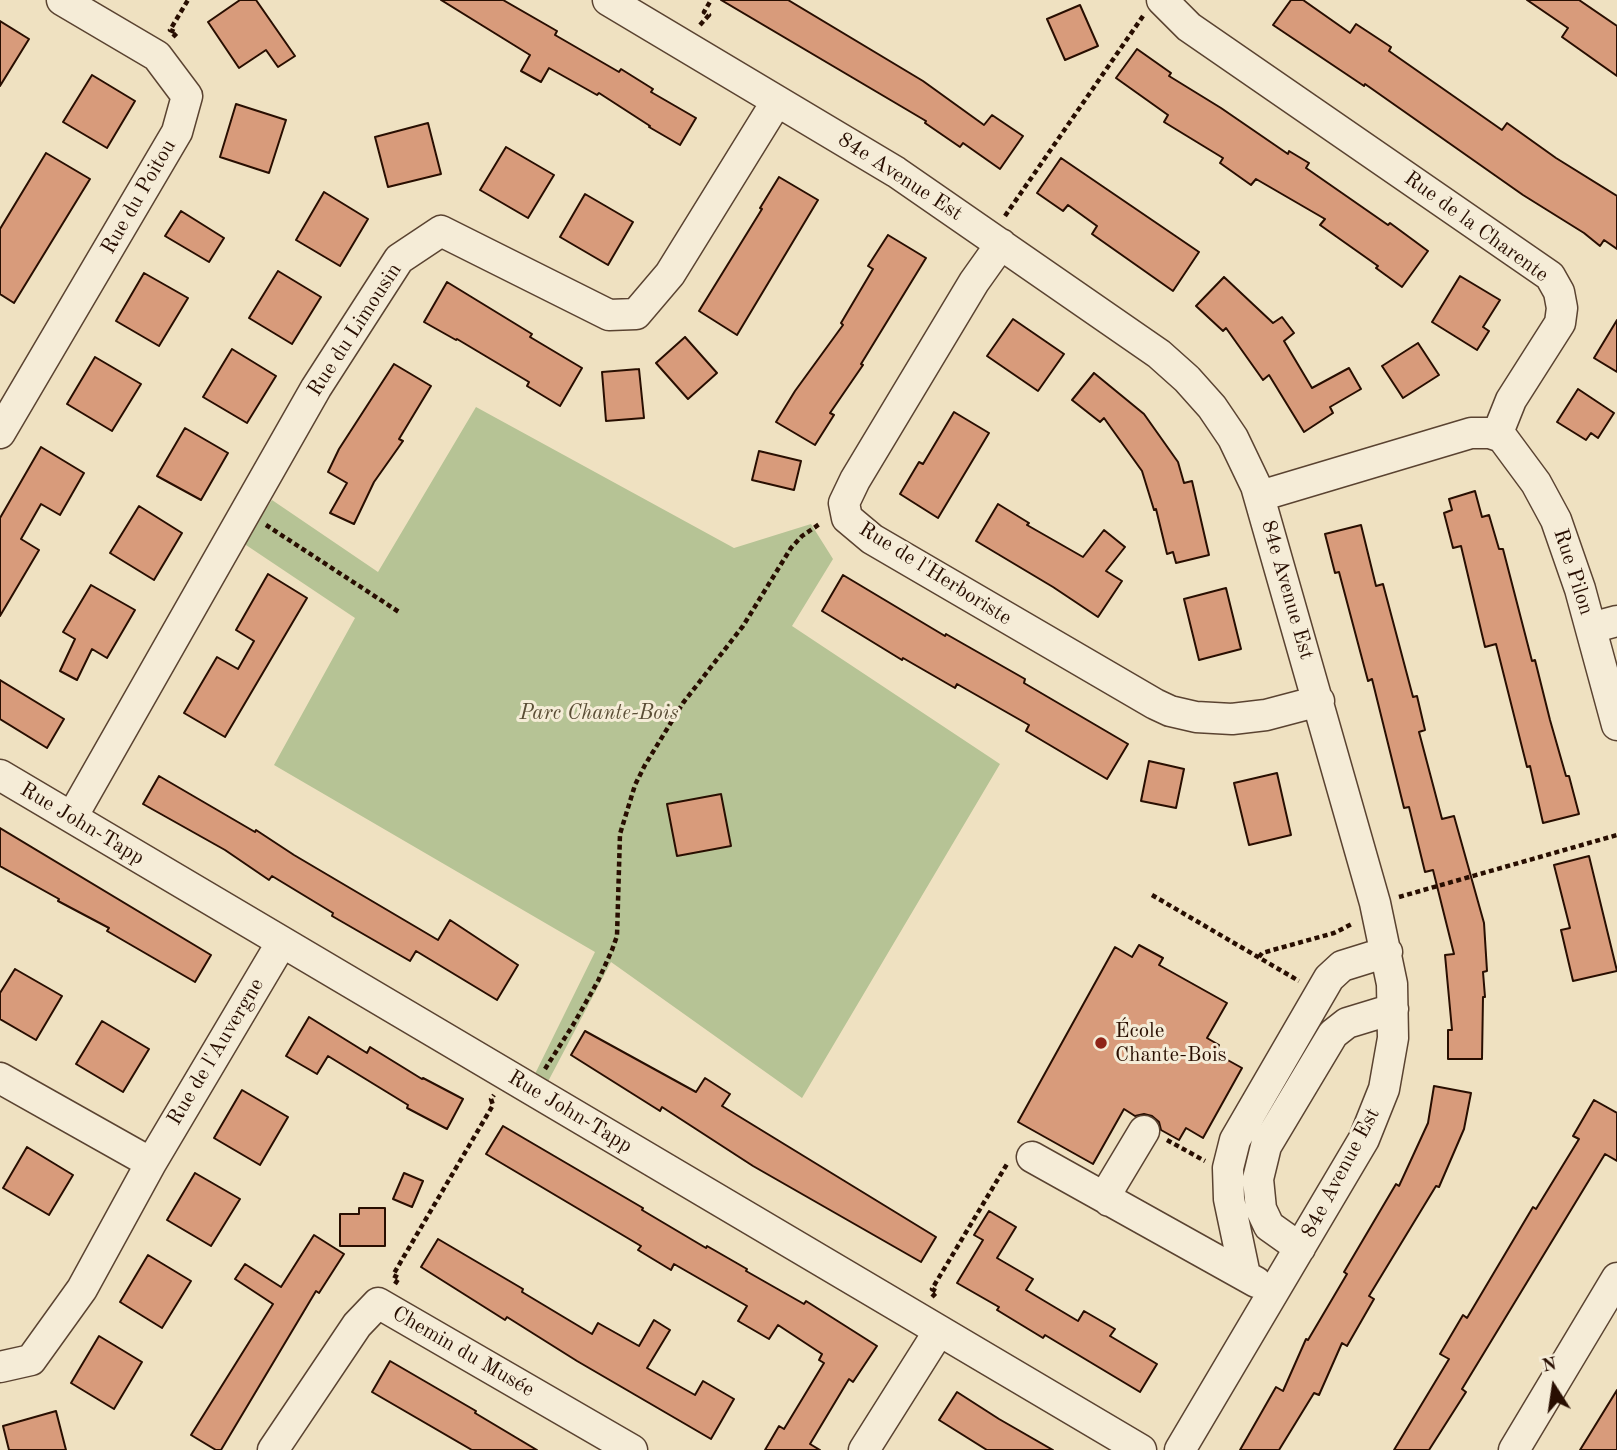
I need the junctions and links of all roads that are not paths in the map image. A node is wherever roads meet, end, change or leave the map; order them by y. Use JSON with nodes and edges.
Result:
{"nodes":[{"id":1,"x":62,"y":0,"type":"edge"},
{"id":2,"x":608,"y":0,"type":"edge"},
{"id":3,"x":1155,"y":5,"type":"edge"},
{"id":4,"x":777,"y":101,"type":"junction"},
{"id":5,"x":1002,"y":232,"type":"junction"},
{"id":6,"x":0,"y":433,"type":"edge"},
{"id":7,"x":1497,"y":435,"type":"junction"},
{"id":8,"x":1260,"y":496,"type":"junction"},
{"id":9,"x":1604,"y":625,"type":"edge"},
{"id":10,"x":1318,"y":701,"type":"junction"},
{"id":11,"x":1617,"y":725,"type":"edge"},
{"id":12,"x":0,"y":775,"type":"edge"},
{"id":13,"x":72,"y":817,"type":"junction"},
{"id":14,"x":282,"y":942,"type":"junction"},
{"id":15,"x":1387,"y":952,"type":"junction"},
{"id":16,"x":1393,"y":1009,"type":"junction"},
{"id":17,"x":0,"y":1078,"type":"edge"},
{"id":18,"x":1151,"y":1134,"type":"road end"},
{"id":19,"x":1021,"y":1158,"type":"road end"},
{"id":20,"x":151,"y":1163,"type":"junction"},
{"id":21,"x":1109,"y":1201,"type":"junction"},
{"id":22,"x":1300,"y":1248,"type":"junction"},
{"id":23,"x":1245,"y":1275,"type":"junction"},
{"id":24,"x":1617,"y":1278,"type":"edge"},
{"id":25,"x":1274,"y":1292,"type":"junction"},
{"id":26,"x":939,"y":1331,"type":"junction"},
{"id":27,"x":0,"y":1367,"type":"edge"},
{"id":28,"x":273,"y":1450,"type":"edge"},
{"id":29,"x":632,"y":1450,"type":"edge"},
{"id":30,"x":864,"y":1450,"type":"edge"},
{"id":31,"x":1141,"y":1450,"type":"edge"},
{"id":32,"x":1180,"y":1450,"type":"edge"},
{"id":33,"x":1514,"y":1450,"type":"edge"}],
"edges":[{"from":1,"to":6,"type":"street","name":"Rue du Poitou"},
{"from":2,"to":4,"type":"street","name":"84e Avenue Est"},
{"from":3,"to":7,"type":"street","name":"Rue de la Charente"},
{"from":4,"to":5,"type":"street","name":"84e Avenue Est"},
{"from":4,"to":13,"type":"street","name":"Rue du Limousin"},
{"from":5,"to":8,"type":"street","name":"84e Avenue Est"},
{"from":5,"to":10,"type":"street","name":"Rue de l'Herboriste"},
{"from":7,"to":8,"type":"street"},
{"from":7,"to":9,"type":"street","name":"Rue Pilon"},
{"from":8,"to":10,"type":"street","name":"84e Avenue Est"},
{"from":9,"to":11,"type":"street","name":"Rue Pilon"},
{"from":10,"to":15,"type":"street","name":"84e Avenue Est"},
{"from":12,"to":13,"type":"street","name":"Rue John-Tapp"},
{"from":13,"to":14,"type":"street","name":"Rue John-Tapp"},
{"from":14,"to":20,"type":"street","name":"Rue de l'Auvergne"},
{"from":14,"to":26,"type":"street","name":"Rue John-Tapp"},
{"from":15,"to":16,"type":"street","name":"84e Avenue Est"},
{"from":15,"to":23,"type":"street"},
{"from":16,"to":22,"type":"street","name":"84e Avenue Est"},
{"from":16,"to":22,"type":"street"},
{"from":17,"to":20,"type":"street"},
{"from":18,"to":21,"type":"street"},
{"from":19,"to":21,"type":"street"},
{"from":20,"to":27,"type":"street","name":"Rue de l'Auvergne"},
{"from":21,"to":23,"type":"street"},
{"from":22,"to":25,"type":"street","name":"84e Avenue Est"},
{"from":23,"to":25,"type":"street"},
{"from":24,"to":33,"type":"street"},
{"from":25,"to":32,"type":"street","name":"84e Avenue Est"},
{"from":26,"to":30,"type":"street"},
{"from":26,"to":31,"type":"street","name":"Rue John-Tapp"},
{"from":28,"to":29,"type":"street","name":"Chemin du Musée"}]}
